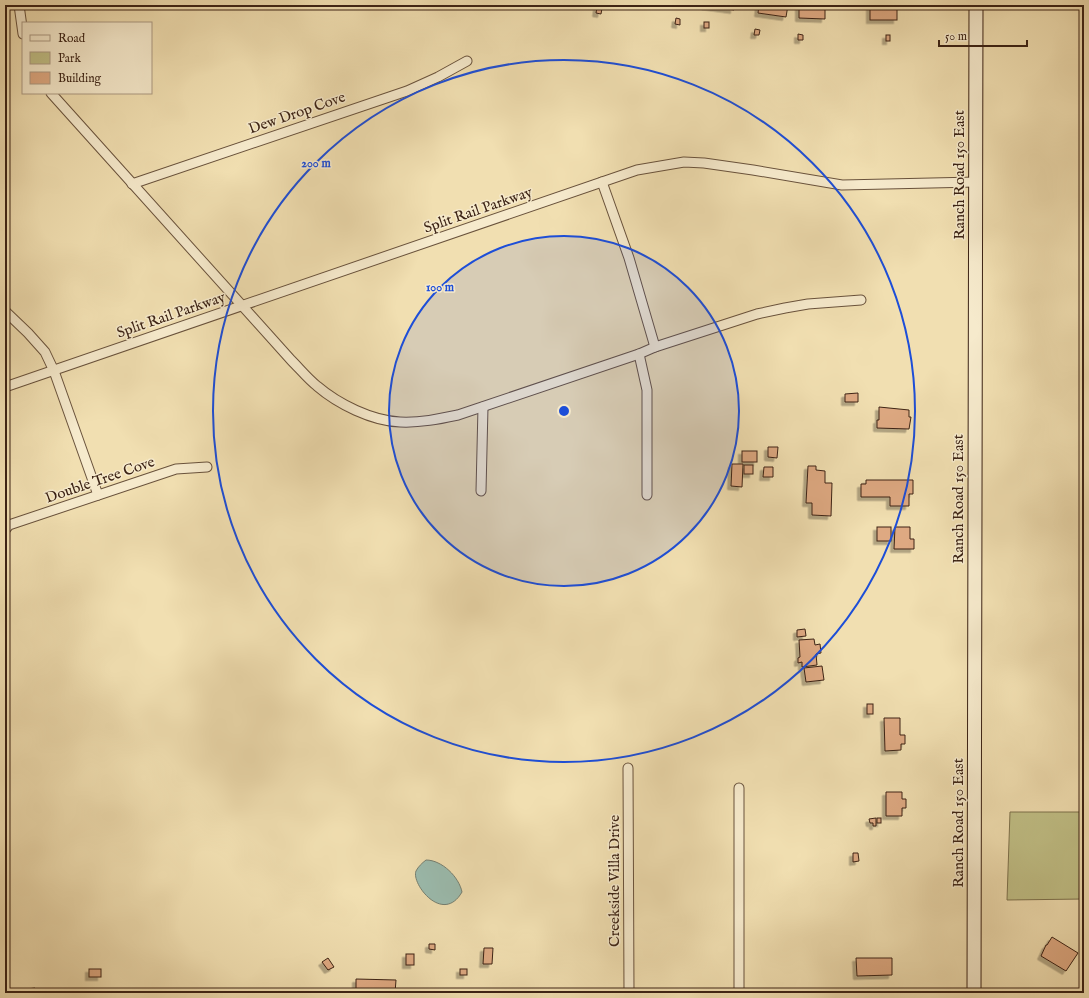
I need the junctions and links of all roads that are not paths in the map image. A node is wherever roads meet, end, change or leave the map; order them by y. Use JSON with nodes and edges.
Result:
{"nodes":[{"id":1,"x":19,"y":5,"type":"edge"},
{"id":2,"x":976,"y":5,"type":"edge"},
{"id":3,"x":22,"y":27,"type":"edge"},
{"id":4,"x":467,"y":60,"type":"dead end"},
{"id":5,"x":52,"y":94,"type":"edge"},
{"id":6,"x":602,"y":182,"type":"junction"},
{"id":7,"x":976,"y":182,"type":"junction"},
{"id":8,"x":132,"y":184,"type":"junction"},
{"id":9,"x":861,"y":300,"type":"dead end"},
{"id":10,"x":242,"y":305,"type":"junction"},
{"id":11,"x":5,"y":311,"type":"edge"},
{"id":12,"x":655,"y":347,"type":"junction"},
{"id":13,"x":639,"y":354,"type":"junction"},
{"id":14,"x":54,"y":371,"type":"junction"},
{"id":15,"x":5,"y":387,"type":"edge"},
{"id":16,"x":483,"y":407,"type":"junction"},
{"id":17,"x":207,"y":467,"type":"dead end"},
{"id":18,"x":481,"y":491,"type":"dead end"},
{"id":19,"x":647,"y":495,"type":"dead end"},
{"id":20,"x":98,"y":496,"type":"junction"},
{"id":21,"x":5,"y":530,"type":"edge"},
{"id":22,"x":628,"y":768,"type":"dead end"},
{"id":23,"x":739,"y":788,"type":"dead end"},
{"id":24,"x":629,"y":993,"type":"edge"},
{"id":25,"x":739,"y":993,"type":"edge"},
{"id":26,"x":974,"y":993,"type":"edge"}],
"edges":[{"from":1,"to":3,"type":"street"},
{"from":2,"to":7,"type":"main road","name":"Ranch Road 150 East"},
{"from":4,"to":8,"type":"street","name":"Dew Drop Cove"},
{"from":5,"to":8,"type":"street"},
{"from":6,"to":7,"type":"street","name":"Split Rail Parkway"},
{"from":6,"to":10,"type":"street","name":"Split Rail Parkway"},
{"from":6,"to":12,"type":"street"},
{"from":7,"to":26,"type":"main road","name":"Ranch Road 150 East"},
{"from":8,"to":10,"type":"street"},
{"from":9,"to":12,"type":"street"},
{"from":10,"to":14,"type":"street","name":"Split Rail Parkway"},
{"from":10,"to":16,"type":"street"},
{"from":11,"to":14,"type":"street"},
{"from":12,"to":13,"type":"street"},
{"from":13,"to":16,"type":"street"},
{"from":13,"to":19,"type":"street"},
{"from":14,"to":15,"type":"street","name":"Split Rail Parkway"},
{"from":14,"to":20,"type":"street"},
{"from":16,"to":18,"type":"street"},
{"from":17,"to":20,"type":"street","name":"Double Tree Cove"},
{"from":20,"to":21,"type":"street","name":"Double Tree Cove"},
{"from":22,"to":24,"type":"street","name":"Creekside Villa Drive"},
{"from":23,"to":25,"type":"street"}]}
